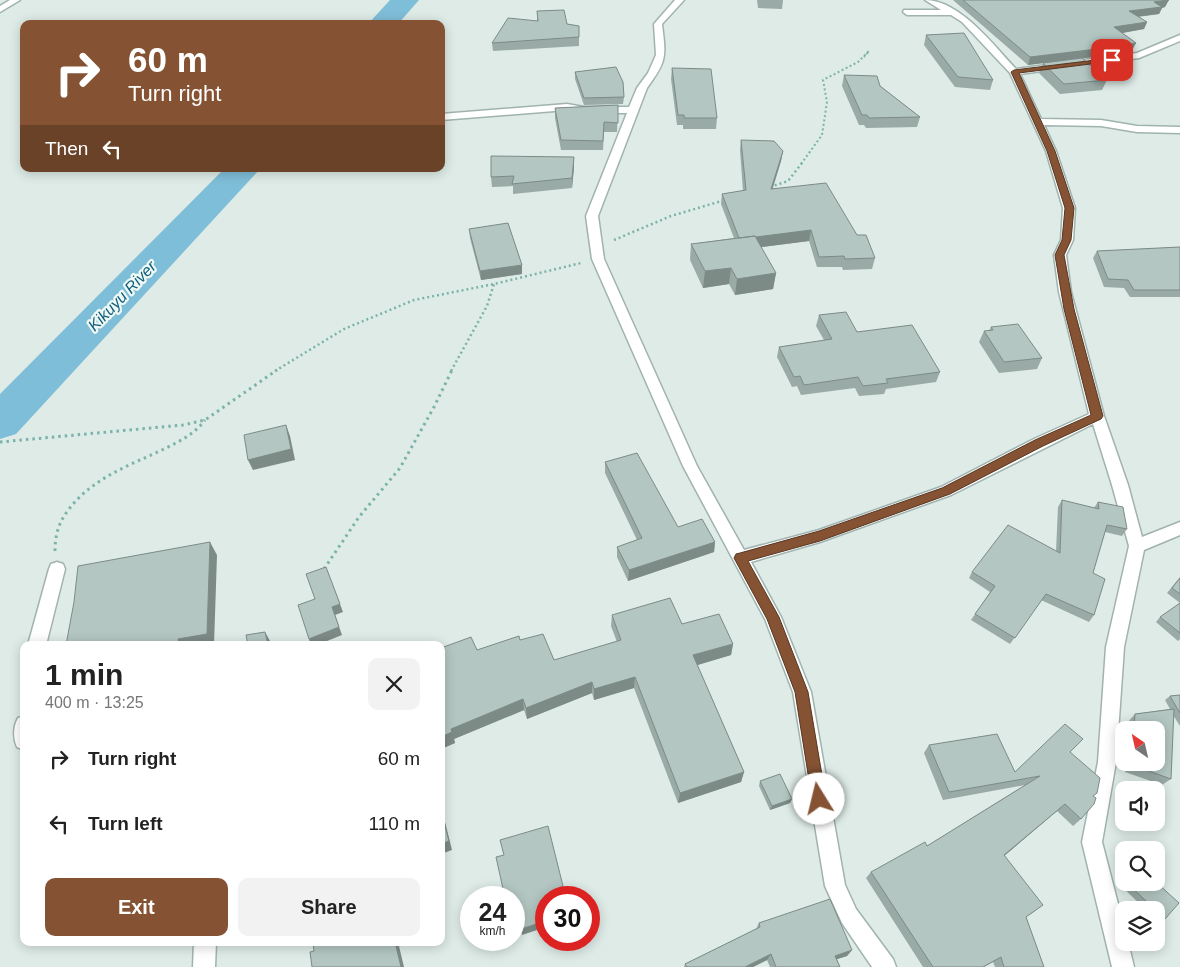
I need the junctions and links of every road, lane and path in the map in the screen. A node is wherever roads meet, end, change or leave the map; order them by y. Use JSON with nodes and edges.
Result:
{"nodes":[{"id":1,"x":16,"y":0,"type":"edge"},
{"id":2,"x":680,"y":0,"type":"edge"},
{"id":3,"x":929,"y":0,"type":"edge"},
{"id":4,"x":0,"y":9,"type":"edge"},
{"id":5,"x":907,"y":12,"type":"dead end"},
{"id":6,"x":951,"y":12,"type":"junction"},
{"id":7,"x":1180,"y":38,"type":"edge"},
{"id":8,"x":864,"y":57,"type":"dead end"},
{"id":9,"x":1014,"y":72,"type":"junction"},
{"id":10,"x":634,"y":110,"type":"junction"},
{"id":11,"x":445,"y":117,"type":"edge"},
{"id":12,"x":1039,"y":122,"type":"junction"},
{"id":13,"x":1180,"y":130,"type":"edge"},
{"id":14,"x":770,"y":186,"type":"edge"},
{"id":15,"x":725,"y":200,"type":"edge"},
{"id":16,"x":597,"y":253,"type":"junction"},
{"id":17,"x":494,"y":284,"type":"junction"},
{"id":18,"x":1097,"y":416,"type":"junction"},
{"id":19,"x":205,"y":420,"type":"junction"},
{"id":20,"x":0,"y":442,"type":"edge"},
{"id":21,"x":1180,"y":528,"type":"edge"},
{"id":22,"x":1137,"y":546,"type":"junction"},
{"id":23,"x":740,"y":558,"type":"junction"},
{"id":24,"x":57,"y":569,"type":"joint"},
{"id":25,"x":324,"y":569,"type":"edge"},
{"id":26,"x":38,"y":641,"type":"edge"},
{"id":27,"x":205,"y":946,"type":"edge"},
{"id":28,"x":204,"y":967,"type":"edge"},
{"id":29,"x":885,"y":967,"type":"edge"},
{"id":30,"x":1123,"y":967,"type":"edge"}],
"edges":[{"from":1,"to":4,"type":"street"},
{"from":2,"to":10,"type":"street"},
{"from":3,"to":6,"type":"street"},
{"from":5,"to":6,"type":"street"},
{"from":6,"to":9,"type":"street"},
{"from":7,"to":9,"type":"street"},
{"from":8,"to":14,"type":"path"},
{"from":9,"to":12,"type":"street"},
{"from":10,"to":11,"type":"street"},
{"from":10,"to":16,"type":"street"},
{"from":12,"to":13,"type":"street"},
{"from":12,"to":18,"type":"street"},
{"from":15,"to":16,"type":"path"},
{"from":16,"to":17,"type":"path"},
{"from":16,"to":23,"type":"street"},
{"from":17,"to":19,"type":"path"},
{"from":17,"to":25,"type":"path"},
{"from":18,"to":22,"type":"street"},
{"from":18,"to":23,"type":"street"},
{"from":19,"to":20,"type":"path"},
{"from":19,"to":24,"type":"path"},
{"from":21,"to":22,"type":"street"},
{"from":22,"to":30,"type":"street"},
{"from":23,"to":29,"type":"street"},
{"from":24,"to":26,"type":"street"},
{"from":27,"to":28,"type":"street"}]}
